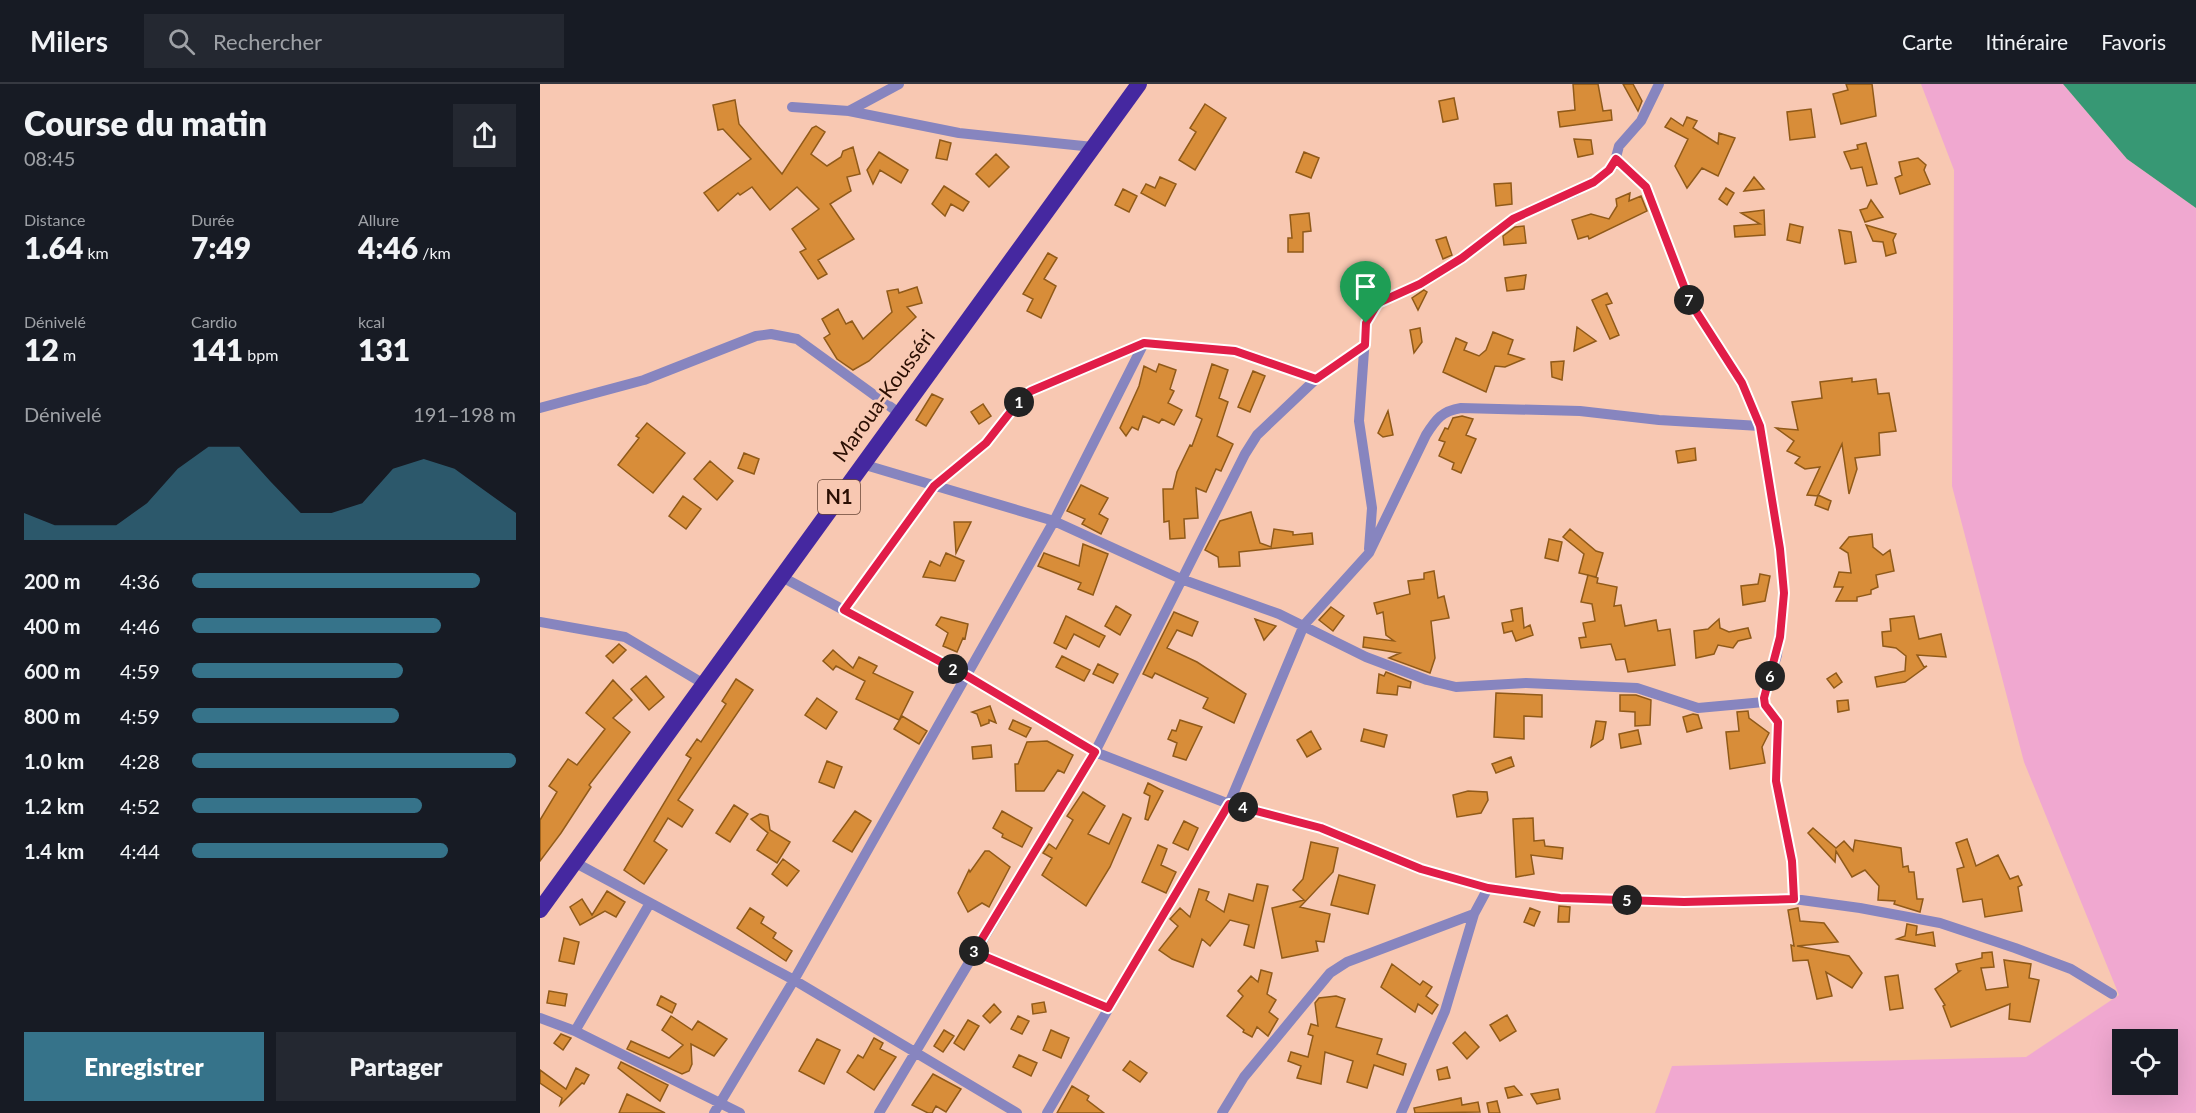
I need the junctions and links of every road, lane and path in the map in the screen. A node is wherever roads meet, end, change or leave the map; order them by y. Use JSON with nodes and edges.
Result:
{"nodes":[{"id":1,"x":899,"y":84,"type":"edge"},
{"id":2,"x":1138,"y":84,"type":"edge"},
{"id":3,"x":1659,"y":84,"type":"edge"},
{"id":4,"x":792,"y":107,"type":"dead end"},
{"id":5,"x":849,"y":111,"type":"junction"},
{"id":6,"x":1093,"y":147,"type":"junction"},
{"id":7,"x":1616,"y":159,"type":"junction"},
{"id":8,"x":1144,"y":343,"type":"junction"},
{"id":9,"x":1365,"y":345,"type":"junction"},
{"id":10,"x":1316,"y":379,"type":"junction"},
{"id":11,"x":540,"y":408,"type":"edge"},
{"id":12,"x":899,"y":413,"type":"junction"},
{"id":13,"x":1760,"y":426,"type":"junction"},
{"id":14,"x":862,"y":464,"type":"junction"},
{"id":15,"x":934,"y":486,"type":"junction"},
{"id":16,"x":1054,"y":521,"type":"junction"},
{"id":17,"x":1369,"y":553,"type":"junction"},
{"id":18,"x":782,"y":577,"type":"junction"},
{"id":19,"x":1181,"y":579,"type":"junction"},
{"id":20,"x":844,"y":610,"type":"junction"},
{"id":21,"x":540,"y":622,"type":"edge"},
{"id":22,"x":1304,"y":625,"type":"junction"},
{"id":23,"x":967,"y":676,"type":"junction"},
{"id":24,"x":704,"y":684,"type":"junction"},
{"id":25,"x":1764,"y":702,"type":"junction"},
{"id":26,"x":1095,"y":752,"type":"junction"},
{"id":27,"x":1229,"y":804,"type":"junction"},
{"id":28,"x":574,"y":862,"type":"junction"},
{"id":29,"x":1488,"y":888,"type":"junction"},
{"id":30,"x":1794,"y":899,"type":"junction"},
{"id":31,"x":650,"y":903,"type":"junction"},
{"id":32,"x":540,"y":910,"type":"edge"},
{"id":33,"x":1474,"y":914,"type":"junction"},
{"id":34,"x":974,"y":952,"type":"junction"},
{"id":35,"x":794,"y":980,"type":"junction"},
{"id":36,"x":2112,"y":994,"type":"dead end"},
{"id":37,"x":1108,"y":1008,"type":"junction"},
{"id":38,"x":540,"y":1018,"type":"edge"},
{"id":39,"x":575,"y":1031,"type":"junction"},
{"id":40,"x":914,"y":1053,"type":"junction"},
{"id":41,"x":717,"y":1108,"type":"edge"},
{"id":42,"x":740,"y":1113,"type":"edge"},
{"id":43,"x":879,"y":1113,"type":"edge"},
{"id":44,"x":1017,"y":1113,"type":"edge"},
{"id":45,"x":1047,"y":1113,"type":"edge"},
{"id":46,"x":1222,"y":1113,"type":"edge"},
{"id":47,"x":1401,"y":1113,"type":"edge"}],
"edges":[{"from":1,"to":5,"type":"street"},
{"from":2,"to":6,"type":"highway","name":"Maroua-Kousséri","number":"N1"},
{"from":3,"to":7,"type":"street"},
{"from":4,"to":5,"type":"street"},
{"from":5,"to":6,"type":"street"},
{"from":6,"to":12,"type":"highway","name":"Maroua-Kousséri","number":"N1"},
{"from":7,"to":9,"type":"street"},
{"from":7,"to":13,"type":"street"},
{"from":8,"to":10,"type":"street"},
{"from":8,"to":15,"type":"street"},
{"from":8,"to":16,"type":"street"},
{"from":9,"to":10,"type":"street"},
{"from":9,"to":17,"type":"street"},
{"from":10,"to":19,"type":"street"},
{"from":11,"to":12,"type":"street"},
{"from":12,"to":14,"type":"highway","name":"Maroua-Kousséri","number":"N1"},
{"from":13,"to":17,"type":"street"},
{"from":13,"to":25,"type":"street"},
{"from":14,"to":15,"type":"street"},
{"from":14,"to":18,"type":"highway","name":"Maroua-Kousséri","number":"N1"},
{"from":15,"to":16,"type":"street"},
{"from":15,"to":20,"type":"street"},
{"from":16,"to":19,"type":"street"},
{"from":16,"to":23,"type":"street"},
{"from":17,"to":22,"type":"street"},
{"from":18,"to":20,"type":"street"},
{"from":18,"to":24,"type":"highway","name":"Maroua-Kousséri","number":"N1"},
{"from":19,"to":22,"type":"street"},
{"from":19,"to":26,"type":"street"},
{"from":20,"to":23,"type":"street"},
{"from":21,"to":24,"type":"street"},
{"from":22,"to":25,"type":"street"},
{"from":22,"to":27,"type":"street"},
{"from":23,"to":26,"type":"street"},
{"from":23,"to":35,"type":"street"},
{"from":24,"to":28,"type":"highway","name":"Maroua-Kousséri","number":"N1"},
{"from":25,"to":30,"type":"street"},
{"from":26,"to":27,"type":"street"},
{"from":26,"to":34,"type":"street"},
{"from":27,"to":29,"type":"street"},
{"from":27,"to":37,"type":"street"},
{"from":28,"to":31,"type":"street"},
{"from":28,"to":32,"type":"highway","name":"Maroua-Kousséri","number":"N1"},
{"from":29,"to":30,"type":"street"},
{"from":29,"to":33,"type":"street"},
{"from":30,"to":36,"type":"street"},
{"from":31,"to":35,"type":"street"},
{"from":31,"to":39,"type":"street"},
{"from":33,"to":46,"type":"street"},
{"from":33,"to":47,"type":"street"},
{"from":34,"to":37,"type":"street"},
{"from":34,"to":40,"type":"street"},
{"from":35,"to":40,"type":"street"},
{"from":35,"to":41,"type":"street"},
{"from":37,"to":45,"type":"street"},
{"from":38,"to":39,"type":"street"},
{"from":39,"to":41,"type":"street"},
{"from":40,"to":43,"type":"street"},
{"from":40,"to":44,"type":"street"},
{"from":41,"to":42,"type":"street"}]}
